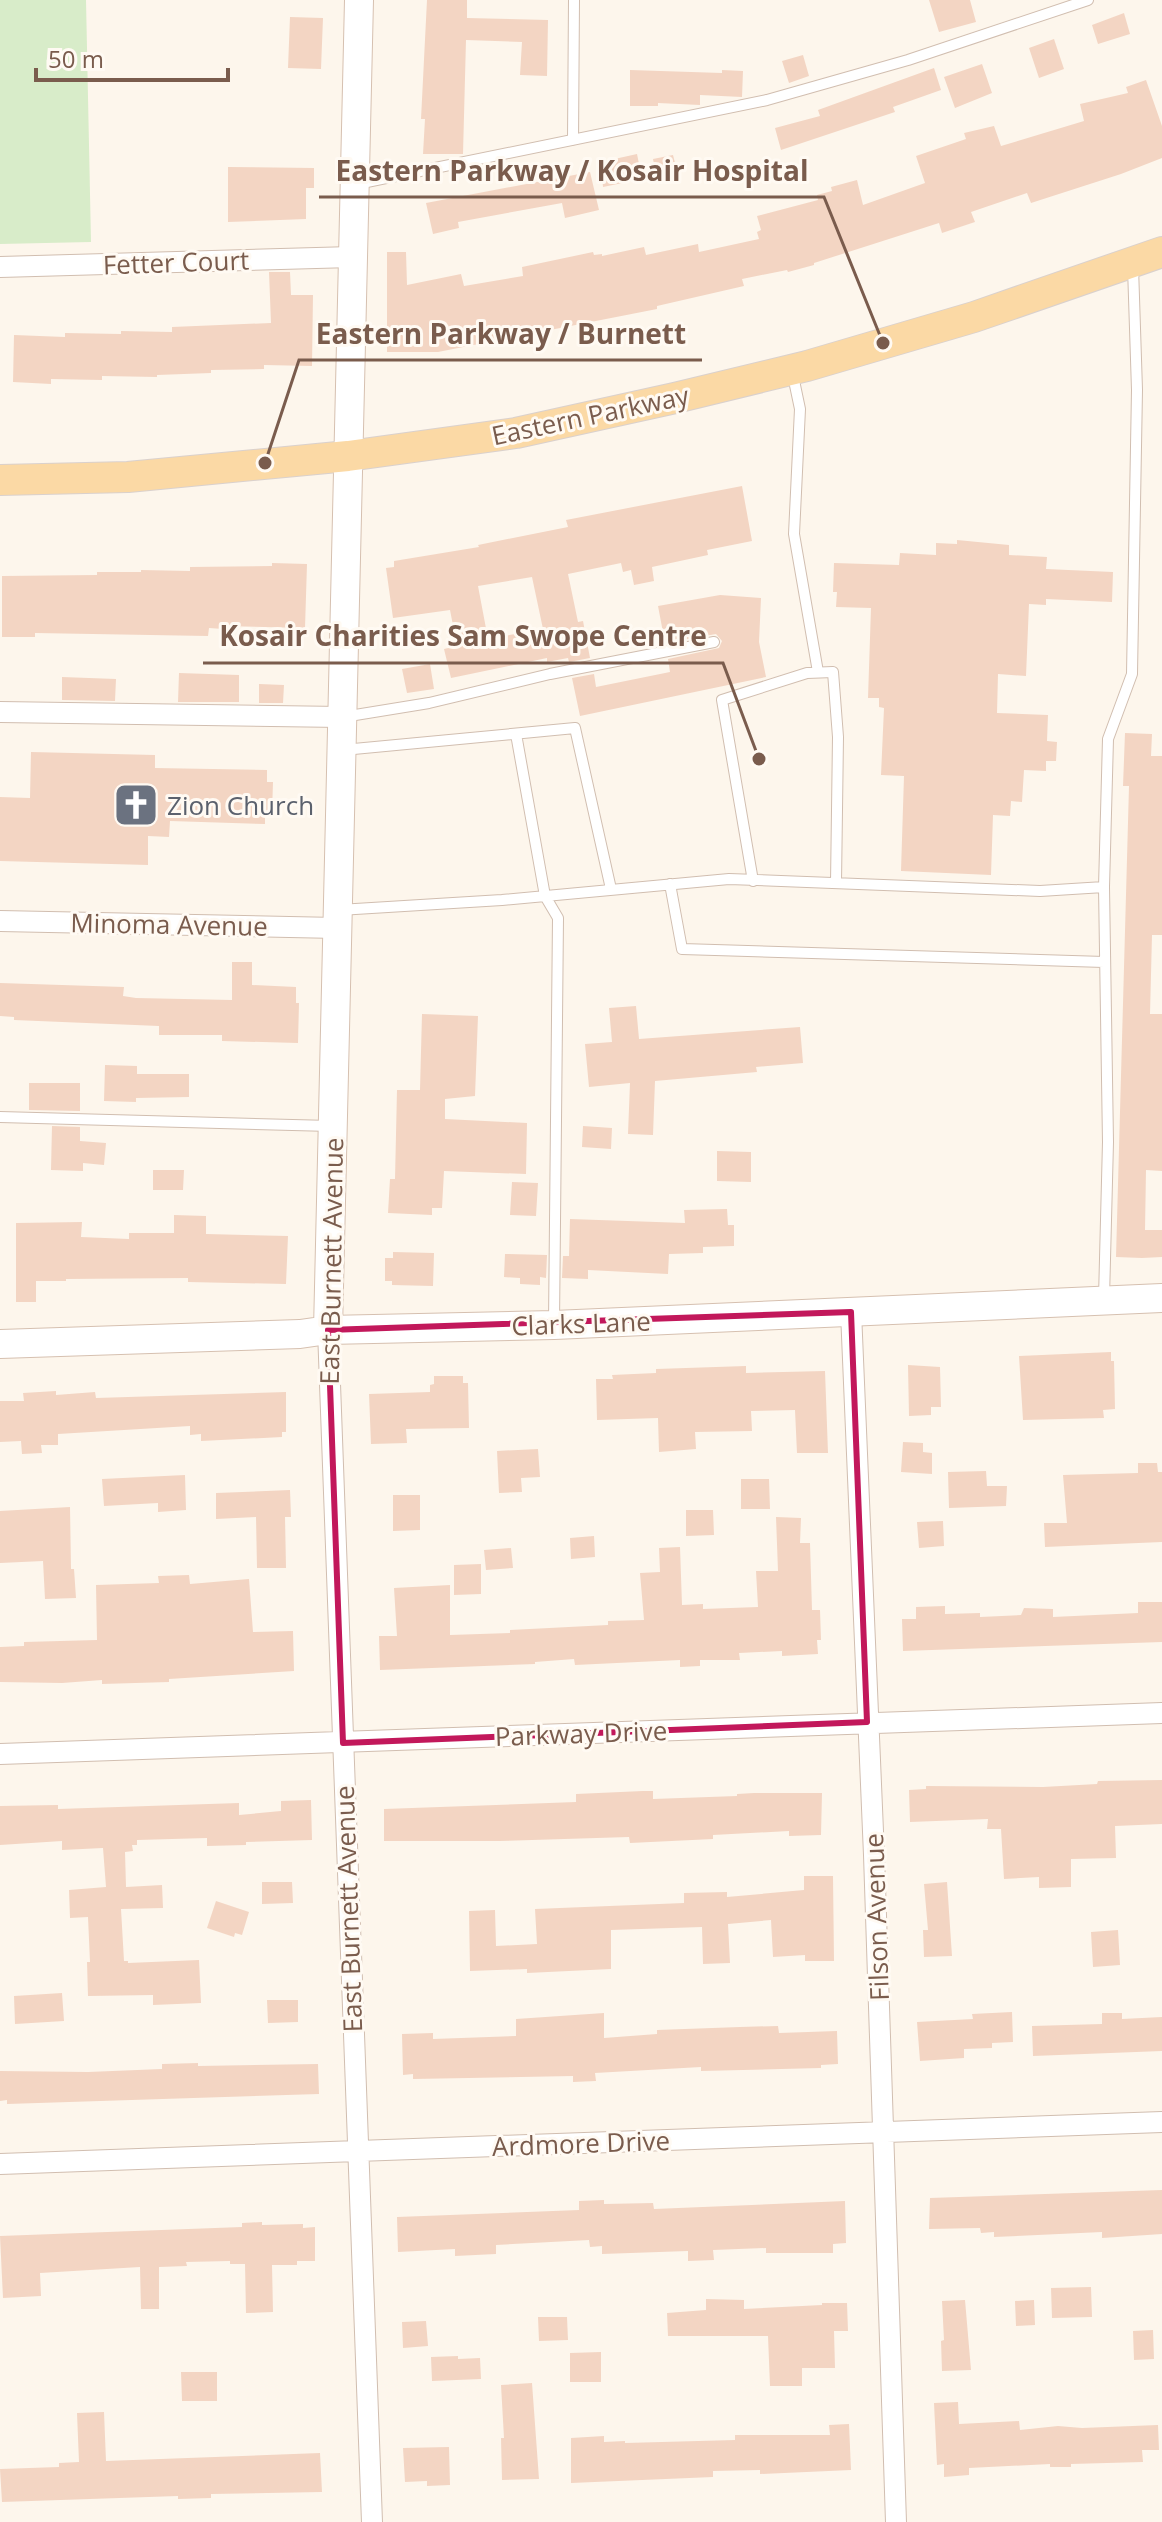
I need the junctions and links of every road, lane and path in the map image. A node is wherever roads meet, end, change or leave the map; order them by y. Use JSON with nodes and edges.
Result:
{"nodes":[{"id":1,"x":359,"y":0,"type":"edge"},
{"id":2,"x":574,"y":0,"type":"edge"},
{"id":3,"x":1088,"y":0,"type":"edge"},
{"id":4,"x":573,"y":140,"type":"junction"},
{"id":5,"x":355,"y":184,"type":"junction"},
{"id":6,"x":1162,"y":252,"type":"edge"},
{"id":7,"x":352,"y":257,"type":"junction"},
{"id":8,"x":1133,"y":262,"type":"junction"},
{"id":9,"x":0,"y":267,"type":"edge"},
{"id":10,"x":792,"y":369,"type":"junction"},
{"id":11,"x":348,"y":456,"type":"junction"},
{"id":12,"x":0,"y":480,"type":"edge"},
{"id":13,"x":714,"y":642,"type":"dead end"},
{"id":14,"x":824,"y":672,"type":"junction"},
{"id":15,"x":0,"y":712,"type":"edge"},
{"id":16,"x":341,"y":717,"type":"junction"},
{"id":17,"x":516,"y":734,"type":"junction"},
{"id":18,"x":341,"y":750,"type":"junction"},
{"id":19,"x":753,"y":881,"type":"junction"},
{"id":20,"x":836,"y":883,"type":"junction"},
{"id":21,"x":670,"y":884,"type":"junction"},
{"id":22,"x":1104,"y":887,"type":"junction"},
{"id":23,"x":611,"y":889,"type":"junction"},
{"id":24,"x":545,"y":896,"type":"junction"},
{"id":25,"x":337,"y":919,"type":"junction"},
{"id":26,"x":0,"y":921,"type":"edge"},
{"id":27,"x":1104,"y":962,"type":"junction"},
{"id":28,"x":0,"y":1117,"type":"edge"},
{"id":29,"x":333,"y":1126,"type":"junction"},
{"id":30,"x":1162,"y":1298,"type":"edge"},
{"id":31,"x":1104,"y":1300,"type":"junction"},
{"id":32,"x":851,"y":1312,"type":"junction"},
{"id":33,"x":554,"y":1325,"type":"junction"},
{"id":34,"x":328,"y":1330,"type":"junction"},
{"id":35,"x":0,"y":1344,"type":"edge"},
{"id":36,"x":1162,"y":1713,"type":"edge"},
{"id":37,"x":867,"y":1722,"type":"junction"},
{"id":38,"x":343,"y":1743,"type":"junction"},
{"id":39,"x":0,"y":1754,"type":"edge"},
{"id":40,"x":1162,"y":2122,"type":"edge"},
{"id":41,"x":884,"y":2132,"type":"junction"},
{"id":42,"x":359,"y":2150,"type":"junction"},
{"id":43,"x":0,"y":2164,"type":"edge"},
{"id":44,"x":372,"y":2522,"type":"edge"},
{"id":45,"x":896,"y":2522,"type":"edge"}],
"edges":[{"from":1,"to":5,"type":"street","name":"East Burnett Avenue"},
{"from":2,"to":4,"type":"lane"},
{"from":3,"to":4,"type":"lane"},
{"from":4,"to":5,"type":"lane"},
{"from":5,"to":7,"type":"street","name":"East Burnett Avenue"},
{"from":6,"to":8,"type":"main road","name":"Eastern Parkway"},
{"from":7,"to":9,"type":"street","name":"Fetter Court"},
{"from":7,"to":11,"type":"street","name":"East Burnett Avenue"},
{"from":8,"to":10,"type":"main road","name":"Eastern Parkway"},
{"from":8,"to":22,"type":"lane"},
{"from":10,"to":11,"type":"main road","name":"Eastern Parkway"},
{"from":10,"to":14,"type":"lane"},
{"from":11,"to":12,"type":"main road","name":"Eastern Parkway"},
{"from":11,"to":16,"type":"street","name":"East Burnett Avenue"},
{"from":13,"to":16,"type":"lane"},
{"from":14,"to":19,"type":"lane"},
{"from":14,"to":20,"type":"lane"},
{"from":15,"to":16,"type":"street"},
{"from":16,"to":18,"type":"street","name":"East Burnett Avenue"},
{"from":17,"to":18,"type":"lane"},
{"from":17,"to":23,"type":"lane"},
{"from":17,"to":24,"type":"lane"},
{"from":18,"to":25,"type":"street","name":"East Burnett Avenue"},
{"from":19,"to":20,"type":"lane"},
{"from":19,"to":21,"type":"lane"},
{"from":20,"to":22,"type":"lane"},
{"from":21,"to":23,"type":"lane"},
{"from":21,"to":27,"type":"lane"},
{"from":22,"to":27,"type":"lane"},
{"from":23,"to":24,"type":"lane"},
{"from":24,"to":25,"type":"lane"},
{"from":24,"to":33,"type":"lane"},
{"from":25,"to":26,"type":"street","name":"Minoma Avenue"},
{"from":25,"to":29,"type":"street","name":"East Burnett Avenue"},
{"from":27,"to":31,"type":"lane"},
{"from":28,"to":29,"type":"lane"},
{"from":29,"to":34,"type":"street","name":"East Burnett Avenue"},
{"from":30,"to":31,"type":"street","name":"Clarks Lane"},
{"from":31,"to":32,"type":"street","name":"Clarks Lane"},
{"from":32,"to":33,"type":"street","name":"Clarks Lane"},
{"from":32,"to":37,"type":"street","name":"Filson Avenue"},
{"from":33,"to":34,"type":"street","name":"Clarks Lane"},
{"from":34,"to":35,"type":"street","name":"Clarks Lane"},
{"from":34,"to":38,"type":"street","name":"East Burnett Avenue"},
{"from":36,"to":37,"type":"street","name":"Parkway Drive"},
{"from":37,"to":38,"type":"street","name":"Parkway Drive"},
{"from":37,"to":41,"type":"street","name":"Filson Avenue"},
{"from":38,"to":39,"type":"street","name":"Parkway Drive"},
{"from":38,"to":42,"type":"street","name":"East Burnett Avenue"},
{"from":40,"to":41,"type":"street","name":"Ardmore Drive"},
{"from":41,"to":42,"type":"street","name":"Ardmore Drive"},
{"from":41,"to":45,"type":"street","name":"Filson Avenue"},
{"from":42,"to":43,"type":"street","name":"Ardmore Drive"},
{"from":42,"to":44,"type":"street","name":"East Burnett Avenue"}]}
